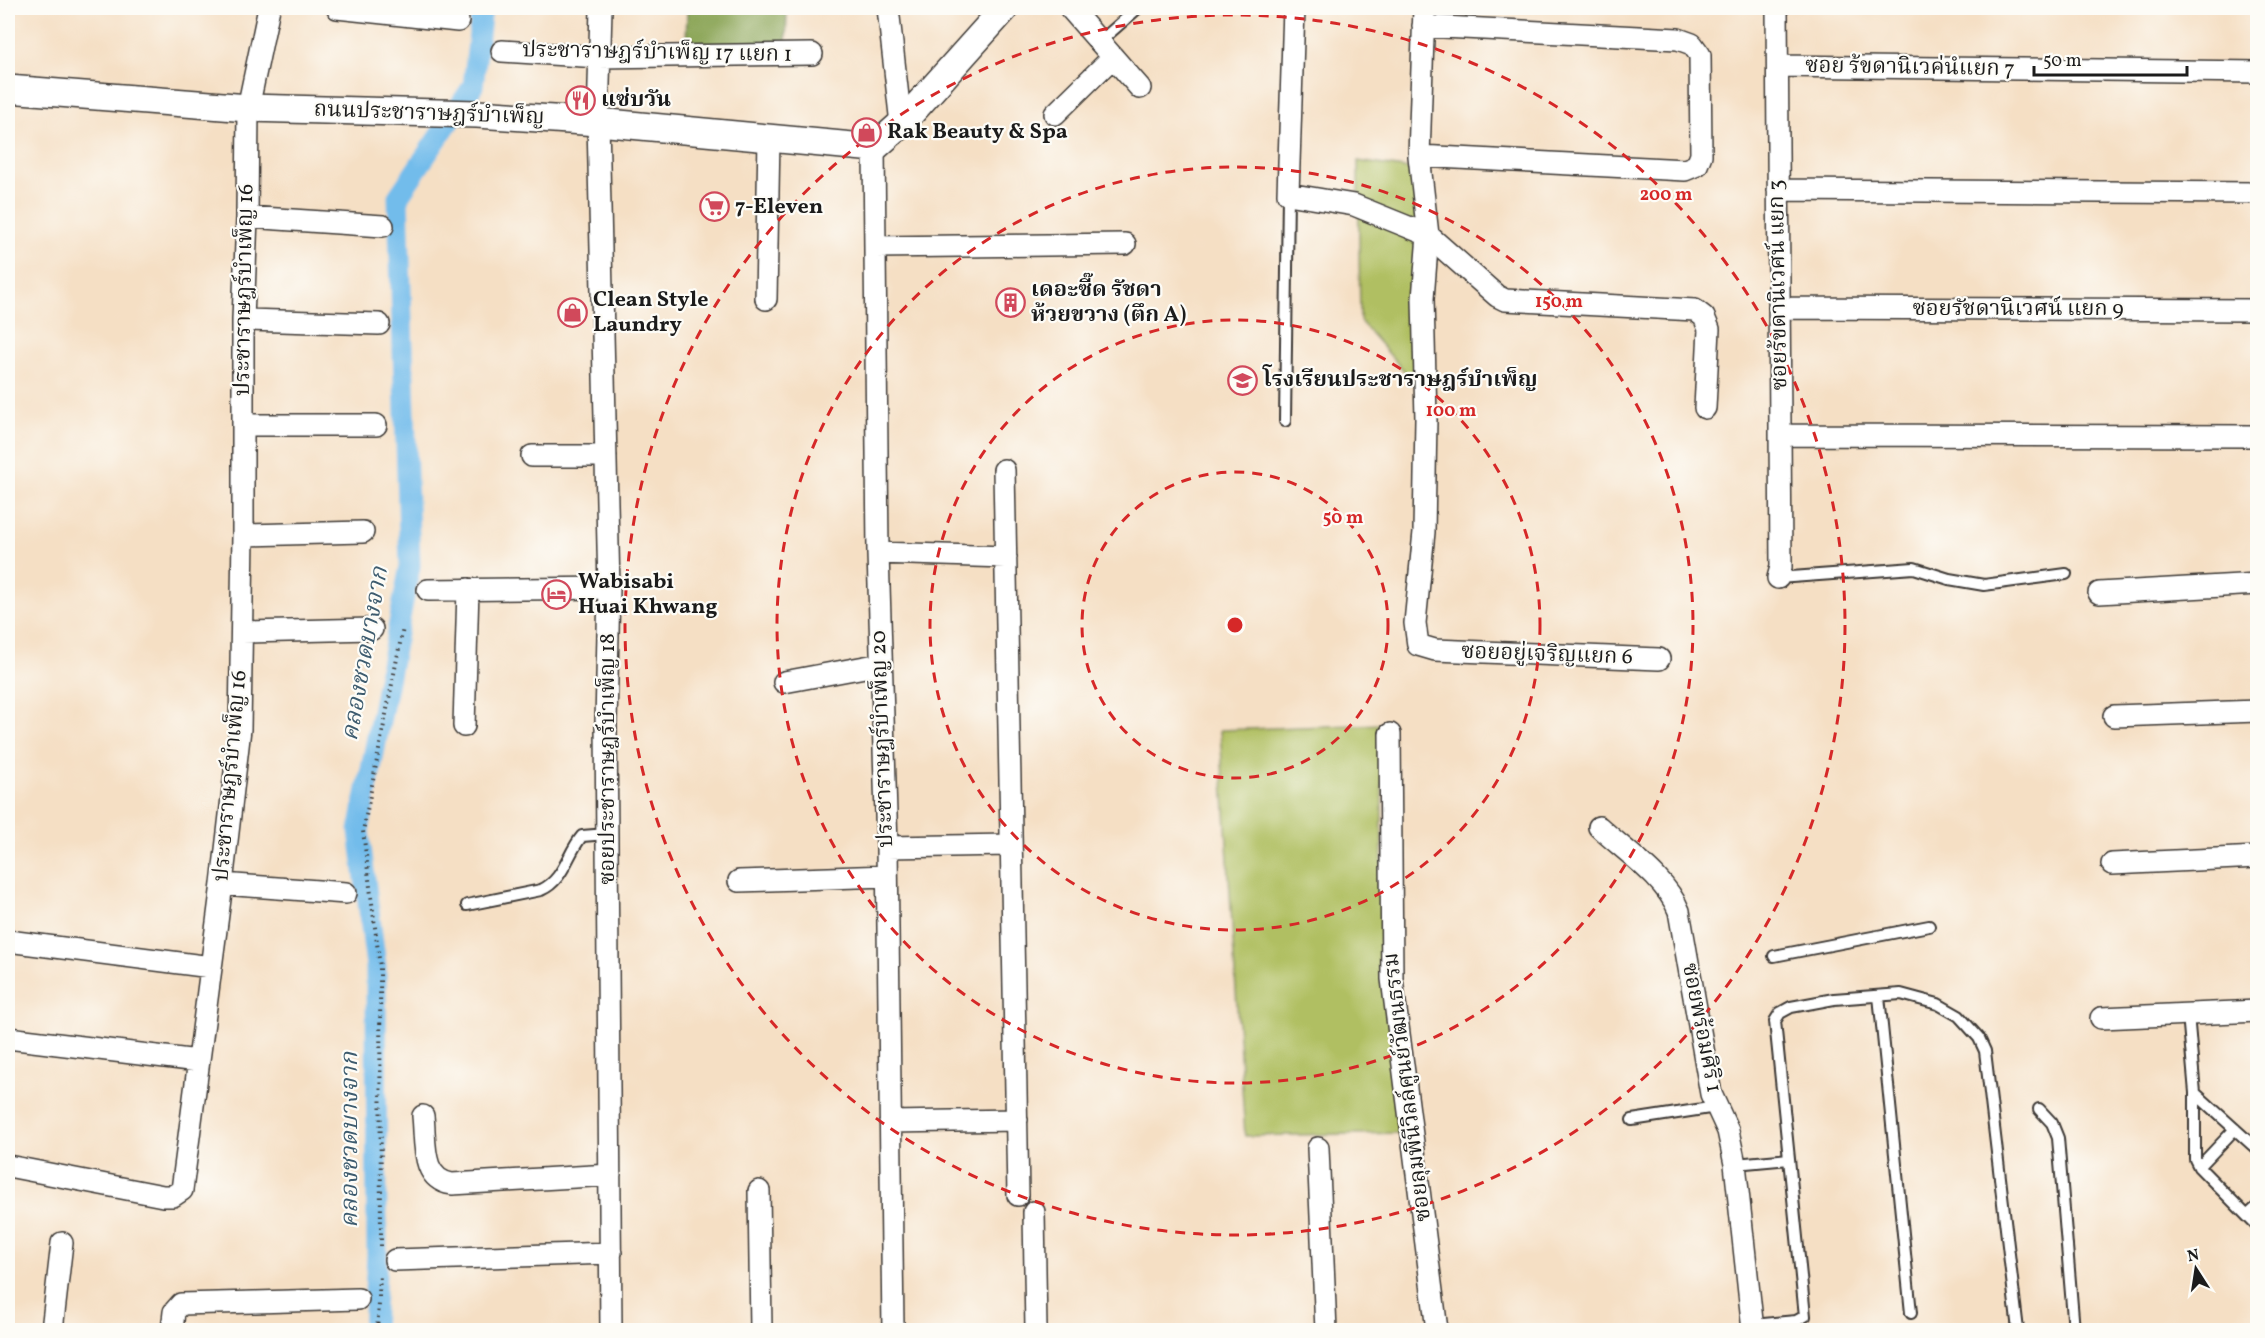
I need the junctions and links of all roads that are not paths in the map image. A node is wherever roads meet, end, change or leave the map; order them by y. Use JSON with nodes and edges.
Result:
{"nodes":[{"id":1,"x":269,"y":8,"type":"edge"},
{"id":2,"x":337,"y":8,"type":"edge"},
{"id":3,"x":601,"y":8,"type":"edge"},
{"id":4,"x":888,"y":8,"type":"edge"},
{"id":5,"x":1005,"y":8,"type":"edge"},
{"id":6,"x":1070,"y":8,"type":"edge"},
{"id":7,"x":1138,"y":8,"type":"edge"},
{"id":8,"x":1294,"y":8,"type":"edge"},
{"id":9,"x":1778,"y":8,"type":"edge"},
{"id":10,"x":1424,"y":17,"type":"edge"},
{"id":11,"x":458,"y":21,"type":"dead end"},
{"id":12,"x":1105,"y":37,"type":"dead end"},
{"id":13,"x":502,"y":51,"type":"dead end"},
{"id":14,"x":812,"y":54,"type":"dead end"},
{"id":15,"x":599,"y":57,"type":"junction"},
{"id":16,"x":1113,"y":57,"type":"junction"},
{"id":17,"x":1778,"y":66,"type":"junction"},
{"id":18,"x":2258,"y":72,"type":"edge"},
{"id":19,"x":1140,"y":88,"type":"dead end"},
{"id":20,"x":8,"y":89,"type":"edge"},
{"id":21,"x":248,"y":108,"type":"junction"},
{"id":22,"x":1055,"y":114,"type":"dead end"},
{"id":23,"x":598,"y":122,"type":"junction"},
{"id":24,"x":901,"y":124,"type":"junction"},
{"id":25,"x":769,"y":138,"type":"junction"},
{"id":26,"x":874,"y":148,"type":"junction"},
{"id":27,"x":1419,"y":156,"type":"junction"},
{"id":28,"x":1778,"y":190,"type":"junction"},
{"id":29,"x":2258,"y":193,"type":"edge"},
{"id":30,"x":1288,"y":194,"type":"junction"},
{"id":31,"x":247,"y":217,"type":"junction"},
{"id":32,"x":383,"y":226,"type":"dead end"},
{"id":33,"x":1428,"y":235,"type":"junction"},
{"id":34,"x":1125,"y":244,"type":"dead end"},
{"id":35,"x":875,"y":248,"type":"junction"},
{"id":36,"x":766,"y":299,"type":"dead end"},
{"id":37,"x":1779,"y":308,"type":"junction"},
{"id":38,"x":2258,"y":310,"type":"edge"},
{"id":39,"x":243,"y":320,"type":"junction"},
{"id":40,"x":379,"y":324,"type":"dead end"},
{"id":41,"x":1705,"y":408,"type":"dead end"},
{"id":42,"x":1285,"y":421,"type":"dead end"},
{"id":43,"x":243,"y":425,"type":"junction"},
{"id":44,"x":376,"y":425,"type":"dead end"},
{"id":45,"x":1781,"y":435,"type":"junction"},
{"id":46,"x":2258,"y":436,"type":"edge"},
{"id":47,"x":532,"y":456,"type":"dead end"},
{"id":48,"x":606,"y":456,"type":"junction"},
{"id":49,"x":1004,"y":470,"type":"dead end"},
{"id":50,"x":363,"y":532,"type":"dead end"},
{"id":51,"x":243,"y":535,"type":"junction"},
{"id":52,"x":878,"y":553,"type":"junction"},
{"id":53,"x":1006,"y":557,"type":"junction"},
{"id":54,"x":1779,"y":570,"type":"joint"},
{"id":55,"x":2066,"y":574,"type":"dead end"},
{"id":56,"x":2258,"y":584,"type":"edge"},
{"id":57,"x":609,"y":588,"type":"junction"},
{"id":58,"x":468,"y":589,"type":"junction"},
{"id":59,"x":428,"y":590,"type":"dead end"},
{"id":60,"x":2099,"y":593,"type":"dead end"},
{"id":61,"x":372,"y":629,"type":"dead end"},
{"id":62,"x":242,"y":632,"type":"junction"},
{"id":63,"x":1659,"y":659,"type":"dead end"},
{"id":64,"x":881,"y":664,"type":"junction"},
{"id":65,"x":784,"y":682,"type":"dead end"},
{"id":66,"x":2258,"y":711,"type":"edge"},
{"id":67,"x":2114,"y":716,"type":"dead end"},
{"id":68,"x":464,"y":726,"type":"dead end"},
{"id":69,"x":1390,"y":734,"type":"dead end"},
{"id":70,"x":1599,"y":827,"type":"dead end"},
{"id":71,"x":607,"y":834,"type":"junction"},
{"id":72,"x":1011,"y":845,"type":"junction"},
{"id":73,"x":887,"y":847,"type":"junction"},
{"id":74,"x":2258,"y":857,"type":"edge"},
{"id":75,"x":2112,"y":864,"type":"dead end"},
{"id":76,"x":887,"y":876,"type":"junction"},
{"id":77,"x":739,"y":881,"type":"dead end"},
{"id":78,"x":222,"y":884,"type":"junction"},
{"id":79,"x":346,"y":893,"type":"dead end"},
{"id":80,"x":467,"y":905,"type":"dead end"},
{"id":81,"x":1929,"y":926,"type":"dead end"},
{"id":82,"x":8,"y":941,"type":"edge"},
{"id":83,"x":1774,"y":956,"type":"dead end"},
{"id":84,"x":211,"y":967,"type":"junction"},
{"id":85,"x":1879,"y":996,"type":"junction"},
{"id":86,"x":2258,"y":1011,"type":"edge"},
{"id":87,"x":2188,"y":1014,"type":"junction"},
{"id":88,"x":2101,"y":1018,"type":"dead end"},
{"id":89,"x":8,"y":1038,"type":"edge"},
{"id":90,"x":198,"y":1061,"type":"junction"},
{"id":91,"x":2195,"y":1093,"type":"junction"},
{"id":92,"x":1716,"y":1107,"type":"junction"},
{"id":93,"x":2039,"y":1109,"type":"dead end"},
{"id":94,"x":423,"y":1116,"type":"dead end"},
{"id":95,"x":1017,"y":1120,"type":"junction"},
{"id":96,"x":1632,"y":1120,"type":"dead end"},
{"id":97,"x":890,"y":1122,"type":"junction"},
{"id":98,"x":2235,"y":1129,"type":"junction"},
{"id":99,"x":1318,"y":1148,"type":"dead end"},
{"id":100,"x":2258,"y":1150,"type":"edge"},
{"id":101,"x":1789,"y":1159,"type":"junction"},
{"id":102,"x":1735,"y":1164,"type":"junction"},
{"id":103,"x":8,"y":1166,"type":"edge"},
{"id":104,"x":2199,"y":1167,"type":"junction"},
{"id":105,"x":610,"y":1175,"type":"junction"},
{"id":106,"x":759,"y":1191,"type":"dead end"},
{"id":107,"x":1018,"y":1195,"type":"dead end"},
{"id":108,"x":2258,"y":1206,"type":"edge"},
{"id":109,"x":1034,"y":1212,"type":"dead end"},
{"id":110,"x":2247,"y":1216,"type":"junction"},
{"id":111,"x":2258,"y":1227,"type":"edge"},
{"id":112,"x":62,"y":1243,"type":"dead end"},
{"id":113,"x":611,"y":1253,"type":"junction"},
{"id":114,"x":386,"y":1261,"type":"road end"},
{"id":115,"x":358,"y":1299,"type":"dead end"},
{"id":116,"x":1911,"y":1313,"type":"dead end"},
{"id":117,"x":173,"y":1321,"type":"edge"},
{"id":118,"x":1753,"y":1328,"type":"edge"},
{"id":119,"x":52,"y":1330,"type":"edge"},
{"id":120,"x":610,"y":1330,"type":"edge"},
{"id":121,"x":761,"y":1330,"type":"edge"},
{"id":122,"x":893,"y":1330,"type":"edge"},
{"id":123,"x":1036,"y":1330,"type":"edge"},
{"id":124,"x":1326,"y":1330,"type":"edge"},
{"id":125,"x":1437,"y":1330,"type":"edge"},
{"id":126,"x":2018,"y":1330,"type":"edge"},
{"id":127,"x":2074,"y":1330,"type":"edge"}],
"edges":[{"from":1,"to":21,"type":"street","name":"ประชาราษฎร์บำเพ็ญ 16"},
{"from":2,"to":11,"type":"street"},
{"from":3,"to":15,"type":"street","name":"ซอยประชาราษฎร์บำเพ็ญ 18"},
{"from":4,"to":24,"type":"street"},
{"from":5,"to":24,"type":"street"},
{"from":6,"to":16,"type":"street"},
{"from":7,"to":12,"type":"lane"},
{"from":8,"to":30,"type":"street"},
{"from":9,"to":17,"type":"street","name":"ซอยร้ขดานิเวศน์ แยก 3"},
{"from":10,"to":27,"type":"street"},
{"from":10,"to":27,"type":"street"},
{"from":13,"to":15,"type":"street","name":"ประชาราษฎร์บำเพ็ญ 17 แยก 1"},
{"from":14,"to":15,"type":"street","name":"ประชาราษฎร์บำเพ็ญ 17 แยก 1"},
{"from":15,"to":23,"type":"street","name":"ซอยประชาราษฎร์บำเพ็ญ 18"},
{"from":16,"to":19,"type":"street"},
{"from":16,"to":22,"type":"street"},
{"from":17,"to":18,"type":"street","name":"ซอย ร้ขดานิเวค่นํแยก 7"},
{"from":17,"to":28,"type":"street","name":"ซอยร้ขดานิเวศน์ แยก 3"},
{"from":20,"to":21,"type":"street","name":"ถนนประชาราษฎร์บำเพ็ญ"},
{"from":21,"to":23,"type":"street","name":"ถนนประชาราษฎร์บำเพ็ญ"},
{"from":21,"to":31,"type":"street","name":"ประชาราษฎร์บำเพ็ญ 16"},
{"from":23,"to":25,"type":"street","name":"ถนนประชาราษฎร์บำเพ็ญ"},
{"from":23,"to":48,"type":"street","name":"ซอยประชาราษฎร์บำเพ็ญ 18"},
{"from":24,"to":26,"type":"street"},
{"from":25,"to":26,"type":"street","name":"ถนนประชาราษฎร์บำเพ็ญ"},
{"from":25,"to":36,"type":"street"},
{"from":26,"to":35,"type":"street","name":"ประชาราษฎร์บำเพ็ญ 20"},
{"from":27,"to":33,"type":"street"},
{"from":28,"to":29,"type":"street"},
{"from":28,"to":37,"type":"street","name":"ซอยร้ขดานิเวศน์ แยก 3"},
{"from":30,"to":33,"type":"street"},
{"from":30,"to":42,"type":"lane"},
{"from":31,"to":32,"type":"street"},
{"from":31,"to":39,"type":"street","name":"ประชาราษฎร์บำเพ็ญ 16"},
{"from":33,"to":41,"type":"street"},
{"from":33,"to":63,"type":"street","name":"ซอยอยู่เจริญแยก 6"},
{"from":34,"to":35,"type":"street"},
{"from":35,"to":52,"type":"street","name":"ประชาราษฎร์บำเพ็ญ 20"},
{"from":37,"to":38,"type":"street","name":"ซอยรัชดานิเวศน์ แยก 9"},
{"from":37,"to":45,"type":"street","name":"ซอยร้ขดานิเวศน์ แยก 3"},
{"from":39,"to":40,"type":"street"},
{"from":39,"to":43,"type":"street","name":"ประชาราษฎร์บำเพ็ญ 16"},
{"from":43,"to":44,"type":"street"},
{"from":43,"to":51,"type":"street","name":"ประชาราษฎร์บำเพ็ญ 16"},
{"from":45,"to":46,"type":"street"},
{"from":45,"to":54,"type":"street","name":"ซอยร้ขดานิเวศน์ แยก 3"},
{"from":47,"to":48,"type":"street"},
{"from":48,"to":57,"type":"street","name":"ซอยประชาราษฎร์บำเพ็ญ 18"},
{"from":49,"to":53,"type":"street"},
{"from":50,"to":51,"type":"street"},
{"from":51,"to":62,"type":"street","name":"ประชาราษฎร์บำเพ็ญ 16"},
{"from":52,"to":53,"type":"street"},
{"from":52,"to":64,"type":"street","name":"ประชาราษฎร์บำเพ็ญ 20"},
{"from":53,"to":72,"type":"street"},
{"from":54,"to":55,"type":"lane"},
{"from":56,"to":60,"type":"street"},
{"from":57,"to":58,"type":"street"},
{"from":57,"to":71,"type":"street","name":"ซอยประชาราษฎร์บำเพ็ญ 18"},
{"from":58,"to":59,"type":"street"},
{"from":58,"to":68,"type":"street"},
{"from":61,"to":62,"type":"street"},
{"from":62,"to":78,"type":"street","name":"ประชาราษฎร์บำเพ็ญ 16"},
{"from":64,"to":65,"type":"street"},
{"from":64,"to":73,"type":"street","name":"ประชาราษฎร์บำเพ็ญ 20"},
{"from":66,"to":67,"type":"street"},
{"from":69,"to":125,"type":"street","name":"ซอยลุมพินีวิลล์ศูนย์วัฒนธรรม"},
{"from":70,"to":92,"type":"street","name":"ซอยพร้อมศิริ 1"},
{"from":71,"to":80,"type":"lane"},
{"from":71,"to":105,"type":"street","name":"ซอยประชาราษฎร์บำเพ็ญ 18"},
{"from":72,"to":73,"type":"street"},
{"from":72,"to":95,"type":"street"},
{"from":73,"to":76,"type":"street","name":"ประชาราษฎร์บำเพ็ญ 20"},
{"from":74,"to":75,"type":"street"},
{"from":76,"to":77,"type":"street"},
{"from":76,"to":97,"type":"street","name":"ประชาราษฎร์บำเพ็ญ 20"},
{"from":78,"to":79,"type":"street"},
{"from":78,"to":84,"type":"street","name":"ประชาราษฎร์บำเพ็ญ 16"},
{"from":81,"to":83,"type":"lane"},
{"from":82,"to":84,"type":"street"},
{"from":84,"to":90,"type":"street","name":"ประชาราษฎร์บำเพ็ญ 16"},
{"from":85,"to":101,"type":"lane"},
{"from":85,"to":116,"type":"lane"},
{"from":85,"to":126,"type":"lane"},
{"from":86,"to":87,"type":"street"},
{"from":87,"to":88,"type":"street"},
{"from":87,"to":91,"type":"lane"},
{"from":89,"to":90,"type":"street"},
{"from":90,"to":103,"type":"street","name":"ประชาราษฎร์บำเพ็ญ 16"},
{"from":91,"to":98,"type":"lane"},
{"from":91,"to":104,"type":"lane"},
{"from":92,"to":96,"type":"lane"},
{"from":92,"to":102,"type":"street","name":"ซอยพร้อมศิริ 1"},
{"from":93,"to":127,"type":"lane"},
{"from":94,"to":105,"type":"street"},
{"from":95,"to":97,"type":"street"},
{"from":95,"to":107,"type":"street"},
{"from":97,"to":122,"type":"street","name":"ประชาราษฎร์บำเพ็ญ 20"},
{"from":98,"to":100,"type":"lane"},
{"from":98,"to":104,"type":"lane"},
{"from":99,"to":124,"type":"street"},
{"from":101,"to":102,"type":"lane"},
{"from":101,"to":118,"type":"lane"},
{"from":102,"to":118,"type":"street","name":"ซอยพร้อมศิริ 1"},
{"from":104,"to":110,"type":"lane"},
{"from":105,"to":113,"type":"street","name":"ซอยประชาราษฎร์บำเพ็ญ 18"},
{"from":106,"to":121,"type":"street"},
{"from":108,"to":110,"type":"lane"},
{"from":109,"to":123,"type":"street"},
{"from":110,"to":111,"type":"lane"},
{"from":112,"to":119,"type":"street"},
{"from":113,"to":114,"type":"street"},
{"from":113,"to":120,"type":"street","name":"ซอยประชาราษฎร์บำเพ็ญ 18"},
{"from":115,"to":117,"type":"street"}]}
